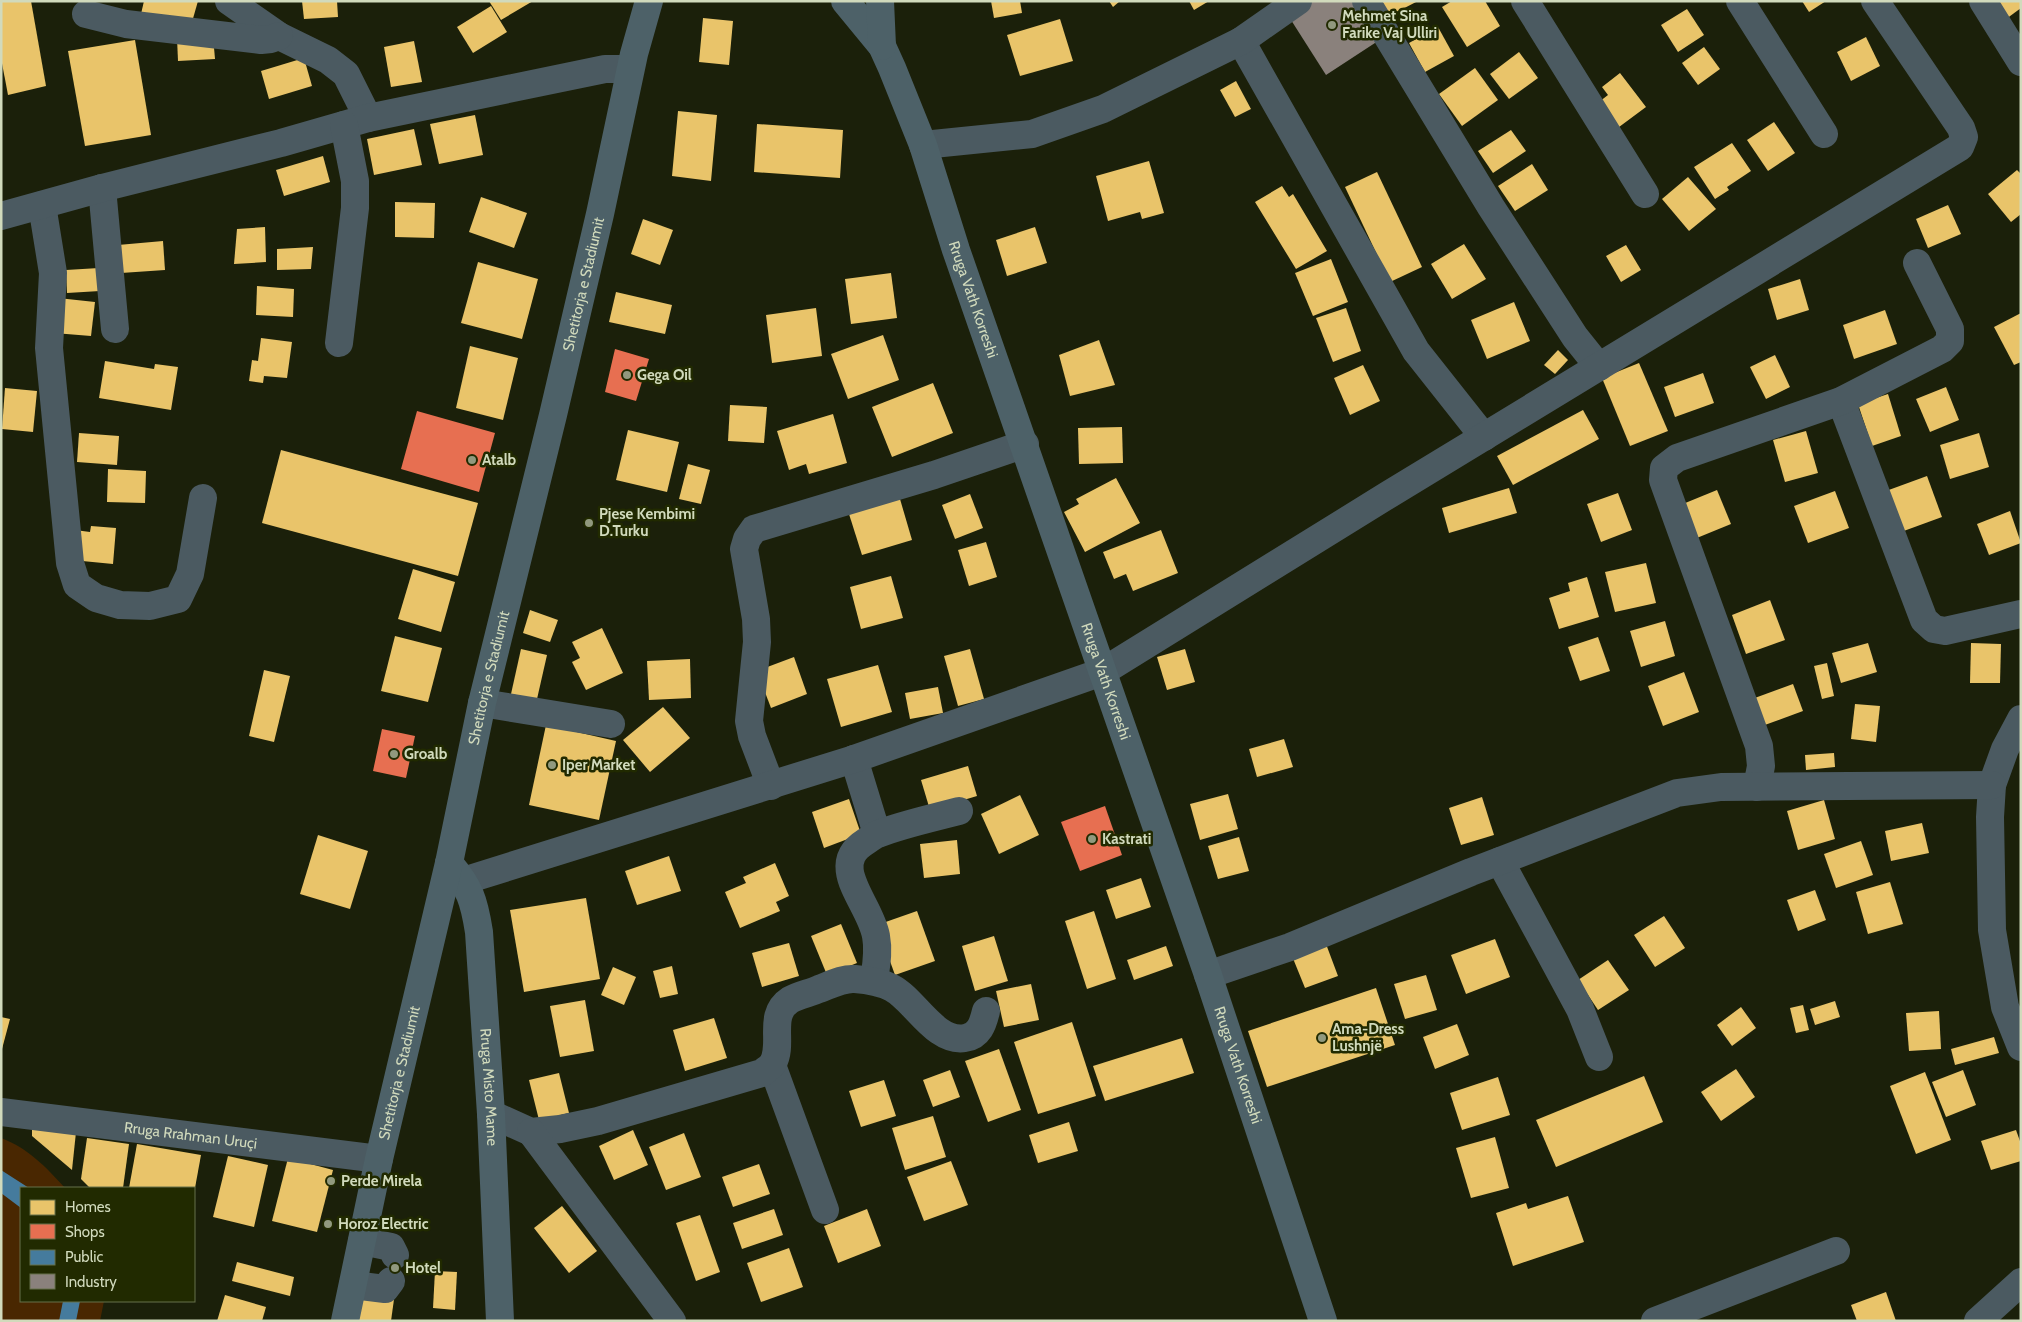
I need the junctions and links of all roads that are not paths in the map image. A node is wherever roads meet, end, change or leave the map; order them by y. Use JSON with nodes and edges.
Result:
{"nodes":[{"id":1,"x":229,"y":1,"type":"edge"},
{"id":2,"x":649,"y":1,"type":"edge"},
{"id":3,"x":670,"y":1,"type":"edge"},
{"id":4,"x":845,"y":1,"type":"edge"},
{"id":5,"x":880,"y":1,"type":"edge"},
{"id":6,"x":1298,"y":1,"type":"edge"},
{"id":7,"x":1366,"y":1,"type":"edge"},
{"id":8,"x":1525,"y":1,"type":"edge"},
{"id":9,"x":1740,"y":1,"type":"edge"},
{"id":10,"x":1875,"y":1,"type":"edge"},
{"id":11,"x":1983,"y":1,"type":"edge"},
{"id":12,"x":86,"y":14,"type":"dead end"},
{"id":13,"x":278,"y":36,"type":"junction"},
{"id":14,"x":640,"y":37,"type":"junction"},
{"id":15,"x":1241,"y":41,"type":"junction"},
{"id":16,"x":882,"y":46,"type":"junction"},
{"id":17,"x":2021,"y":62,"type":"edge"},
{"id":18,"x":630,"y":69,"type":"junction"},
{"id":19,"x":356,"y":122,"type":"junction"},
{"id":20,"x":1824,"y":134,"type":"dead end"},
{"id":21,"x":923,"y":145,"type":"junction"},
{"id":22,"x":102,"y":188,"type":"junction"},
{"id":23,"x":1645,"y":194,"type":"dead end"},
{"id":24,"x":42,"y":205,"type":"junction"},
{"id":25,"x":1,"y":216,"type":"edge"},
{"id":26,"x":1917,"y":263,"type":"dead end"},
{"id":27,"x":115,"y":329,"type":"dead end"},
{"id":28,"x":339,"y":343,"type":"dead end"},
{"id":29,"x":1599,"y":367,"type":"junction"},
{"id":30,"x":1841,"y":401,"type":"junction"},
{"id":31,"x":1484,"y":437,"type":"junction"},
{"id":32,"x":1025,"y":444,"type":"junction"},
{"id":33,"x":203,"y":498,"type":"dead end"},
{"id":34,"x":2021,"y":614,"type":"edge"},
{"id":35,"x":1102,"y":672,"type":"junction"},
{"id":36,"x":482,"y":703,"type":"junction"},
{"id":37,"x":2021,"y":719,"type":"edge"},
{"id":38,"x":611,"y":724,"type":"dead end"},
{"id":39,"x":854,"y":759,"type":"junction"},
{"id":40,"x":1992,"y":785,"type":"junction"},
{"id":41,"x":771,"y":786,"type":"junction"},
{"id":42,"x":1757,"y":787,"type":"junction"},
{"id":43,"x":959,"y":811,"type":"dead end"},
{"id":44,"x":877,"y":834,"type":"junction"},
{"id":45,"x":1500,"y":861,"type":"junction"},
{"id":46,"x":456,"y":872,"type":"junction"},
{"id":47,"x":1208,"y":974,"type":"junction"},
{"id":48,"x":874,"y":981,"type":"junction"},
{"id":49,"x":986,"y":1011,"type":"dead end"},
{"id":50,"x":2021,"y":1047,"type":"edge"},
{"id":51,"x":1599,"y":1057,"type":"dead end"},
{"id":52,"x":772,"y":1065,"type":"junction"},
{"id":53,"x":1,"y":1112,"type":"edge"},
{"id":54,"x":491,"y":1114,"type":"junction"},
{"id":55,"x":531,"y":1132,"type":"junction"},
{"id":56,"x":379,"y":1159,"type":"junction"},
{"id":57,"x":825,"y":1210,"type":"dead end"},
{"id":58,"x":362,"y":1241,"type":"junction"},
{"id":59,"x":1836,"y":1251,"type":"dead end"},
{"id":60,"x":2021,"y":1282,"type":"edge"},
{"id":61,"x":353,"y":1285,"type":"junction"},
{"id":62,"x":345,"y":1321,"type":"edge"},
{"id":63,"x":500,"y":1321,"type":"edge"},
{"id":64,"x":672,"y":1321,"type":"edge"},
{"id":65,"x":1323,"y":1321,"type":"edge"},
{"id":66,"x":1654,"y":1321,"type":"edge"},
{"id":67,"x":1978,"y":1321,"type":"edge"}],
"edges":[{"from":1,"to":13,"type":"street"},
{"from":2,"to":14,"type":"main road","name":"Shetitorja e Stadiumit"},
{"from":3,"to":14,"type":"main road","name":"Shetitorja e Stadiumit"},
{"from":4,"to":16,"type":"main road","name":"Rruga Vath Korreshi"},
{"from":5,"to":16,"type":"main road","name":"Rruga Vath Korreshi"},
{"from":6,"to":15,"type":"street"},
{"from":7,"to":29,"type":"street"},
{"from":8,"to":23,"type":"street"},
{"from":9,"to":20,"type":"street"},
{"from":10,"to":29,"type":"street"},
{"from":11,"to":17,"type":"street"},
{"from":12,"to":13,"type":"street"},
{"from":13,"to":19,"type":"street"},
{"from":14,"to":18,"type":"main road","name":"Shetitorja e Stadiumit"},
{"from":15,"to":21,"type":"street"},
{"from":15,"to":31,"type":"street"},
{"from":16,"to":21,"type":"main road","name":"Rruga Vath Korreshi"},
{"from":18,"to":19,"type":"street"},
{"from":18,"to":36,"type":"main road","name":"Shetitorja e Stadiumit"},
{"from":19,"to":22,"type":"street"},
{"from":19,"to":28,"type":"street"},
{"from":21,"to":32,"type":"main road","name":"Rruga Vath Korreshi"},
{"from":22,"to":24,"type":"street"},
{"from":22,"to":27,"type":"street"},
{"from":24,"to":25,"type":"street"},
{"from":24,"to":33,"type":"street"},
{"from":26,"to":30,"type":"street"},
{"from":29,"to":31,"type":"street"},
{"from":30,"to":34,"type":"street"},
{"from":30,"to":42,"type":"street"},
{"from":31,"to":35,"type":"street"},
{"from":32,"to":35,"type":"main road","name":"Rruga Vath Korreshi"},
{"from":32,"to":41,"type":"street"},
{"from":35,"to":39,"type":"street"},
{"from":35,"to":47,"type":"main road","name":"Rruga Vath Korreshi"},
{"from":36,"to":38,"type":"street"},
{"from":36,"to":46,"type":"main road","name":"Shetitorja e Stadiumit"},
{"from":37,"to":40,"type":"street"},
{"from":39,"to":41,"type":"street"},
{"from":39,"to":44,"type":"street"},
{"from":40,"to":42,"type":"street"},
{"from":40,"to":50,"type":"street"},
{"from":41,"to":46,"type":"street"},
{"from":42,"to":45,"type":"street"},
{"from":43,"to":44,"type":"street"},
{"from":44,"to":48,"type":"street"},
{"from":45,"to":47,"type":"street"},
{"from":45,"to":51,"type":"street"},
{"from":46,"to":54,"type":"main road","name":"Rruga Misto Mame"},
{"from":46,"to":56,"type":"main road","name":"Shetitorja e Stadiumit"},
{"from":47,"to":65,"type":"main road","name":"Rruga Vath Korreshi"},
{"from":48,"to":49,"type":"street"},
{"from":48,"to":52,"type":"street"},
{"from":52,"to":55,"type":"street"},
{"from":52,"to":57,"type":"street"},
{"from":53,"to":56,"type":"street","name":"Rruga Rrahman Uruçi"},
{"from":54,"to":55,"type":"street"},
{"from":54,"to":63,"type":"main road","name":"Rruga Misto Mame"},
{"from":55,"to":64,"type":"street"},
{"from":56,"to":58,"type":"main road","name":"Shetitorja e Stadiumit"},
{"from":58,"to":61,"type":"main road","name":"Shetitorja e Stadiumit"},
{"from":58,"to":61,"type":"street"},
{"from":59,"to":66,"type":"street"},
{"from":60,"to":67,"type":"street"},
{"from":61,"to":62,"type":"main road","name":"Shetitorja e Stadiumit"}]}
